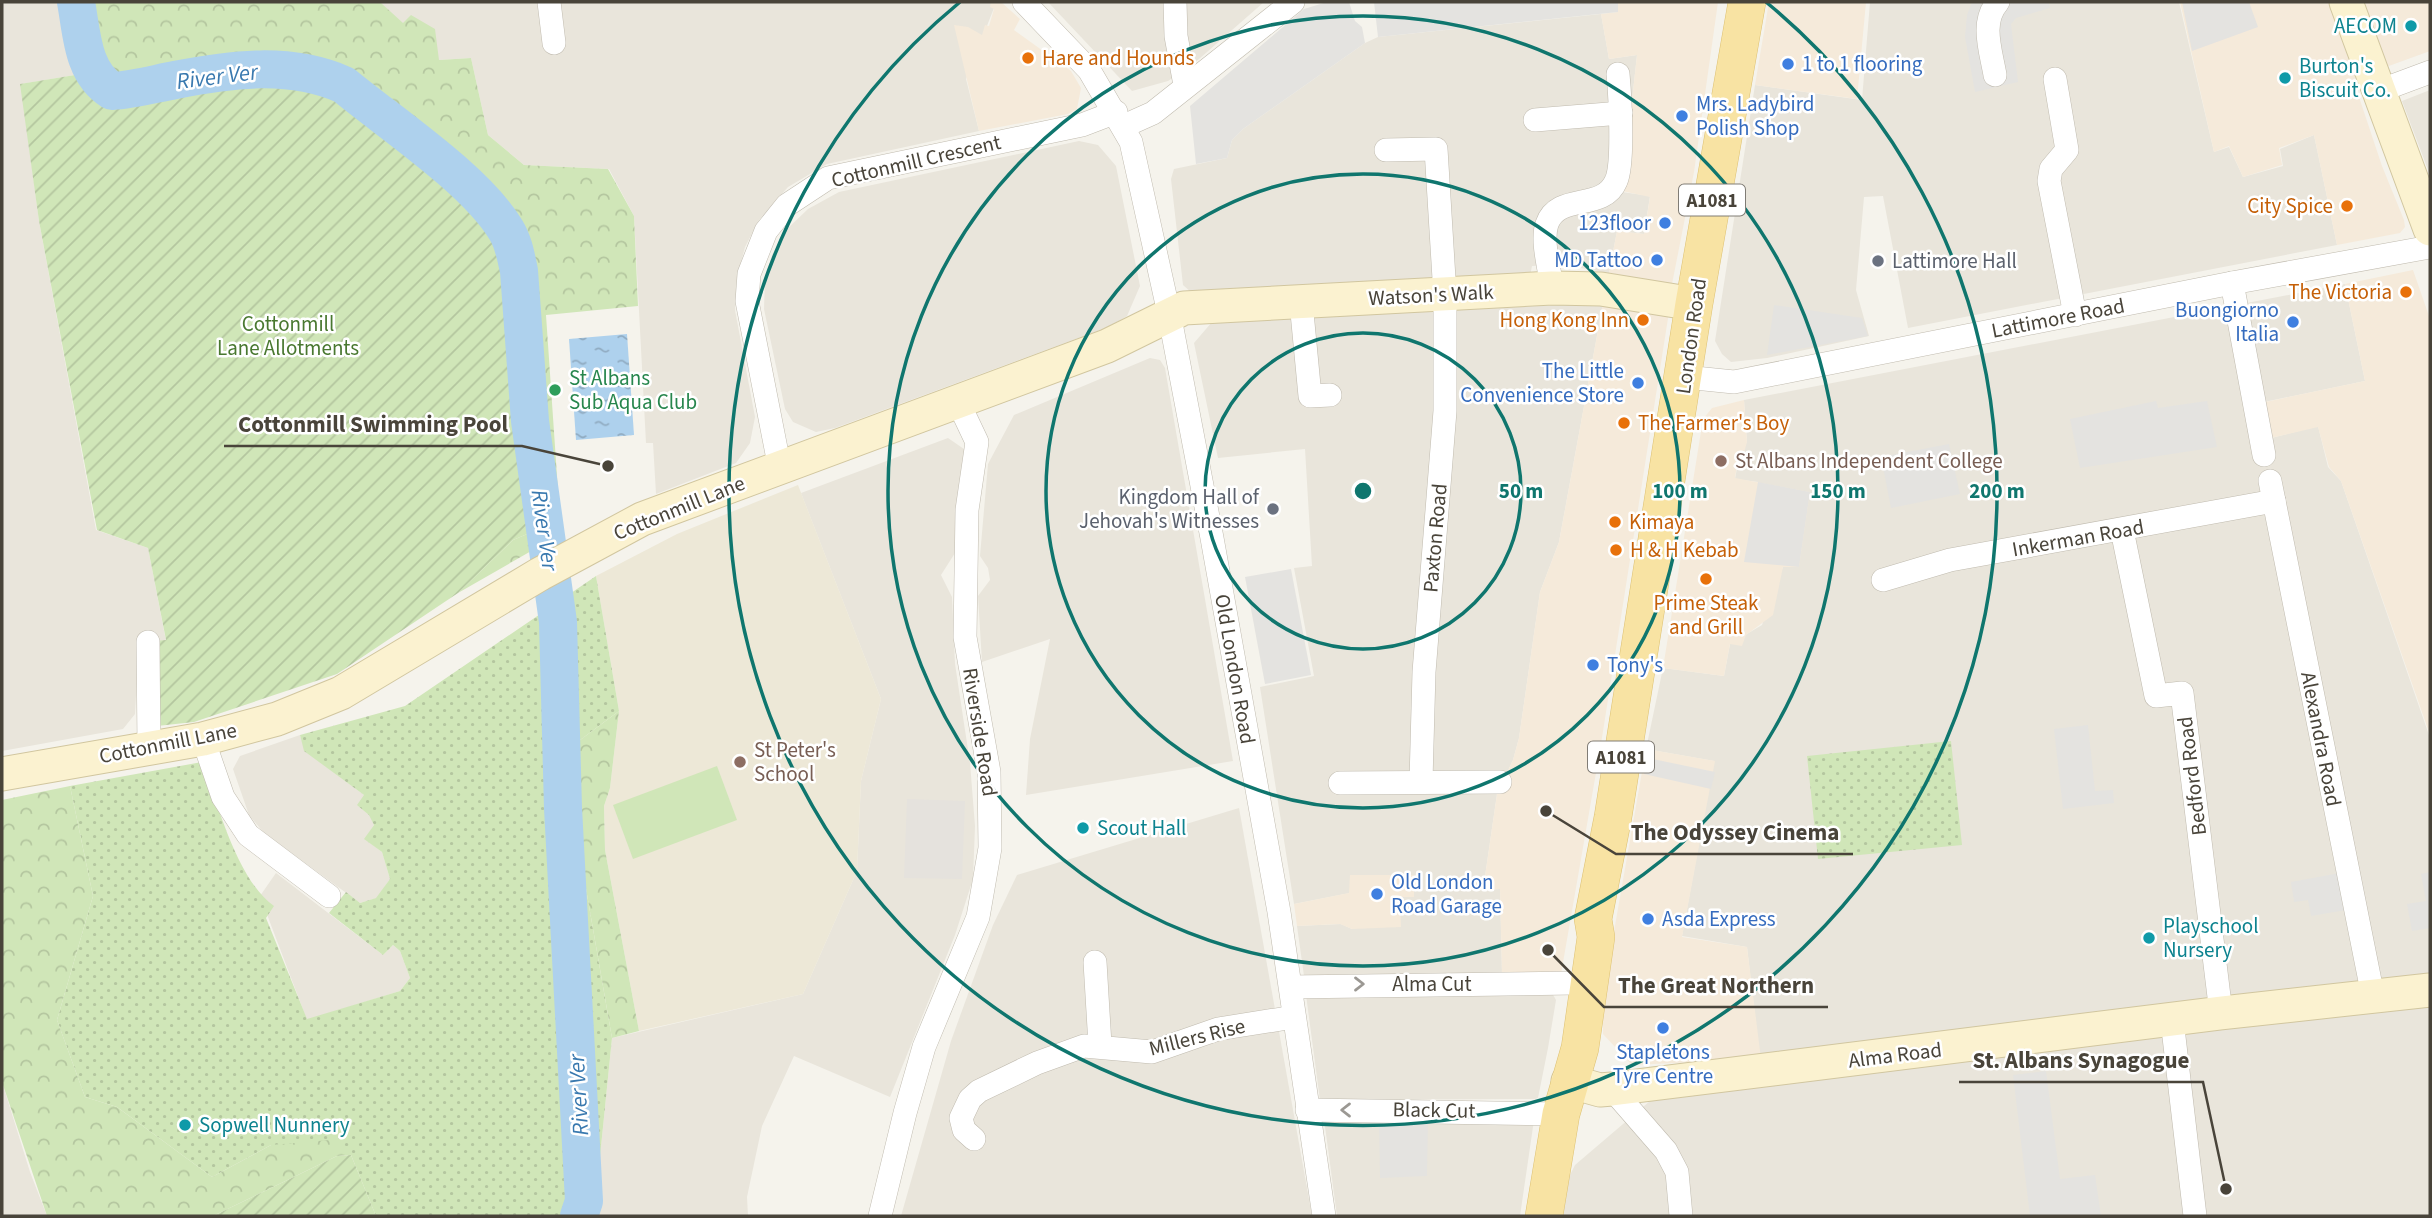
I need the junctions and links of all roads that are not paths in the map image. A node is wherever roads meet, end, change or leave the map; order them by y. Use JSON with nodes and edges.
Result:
{"nodes":[{"id":1,"x":549,"y":2,"type":"edge"},
{"id":2,"x":1024,"y":2,"type":"edge"},
{"id":3,"x":1175,"y":2,"type":"edge"},
{"id":4,"x":1293,"y":2,"type":"edge"},
{"id":5,"x":1746,"y":2,"type":"edge"},
{"id":6,"x":1998,"y":2,"type":"edge"},
{"id":7,"x":2346,"y":2,"type":"edge"},
{"id":8,"x":554,"y":43,"type":"dead end"},
{"id":9,"x":2430,"y":72,"type":"edge"},
{"id":10,"x":1618,"y":74,"type":"dead end"},
{"id":11,"x":1995,"y":75,"type":"dead end"},
{"id":12,"x":2055,"y":79,"type":"dead end"},
{"id":13,"x":1185,"y":85,"type":"junction"},
{"id":14,"x":2379,"y":91,"type":"junction"},
{"id":15,"x":1621,"y":113,"type":"junction"},
{"id":16,"x":1120,"y":119,"type":"junction"},
{"id":17,"x":1535,"y":120,"type":"dead end"},
{"id":18,"x":1387,"y":150,"type":"dead end"},
{"id":19,"x":2430,"y":229,"type":"edge"},
{"id":20,"x":2430,"y":247,"type":"edge"},
{"id":21,"x":2232,"y":283,"type":"junction"},
{"id":22,"x":1552,"y":288,"type":"junction"},
{"id":23,"x":1445,"y":295,"type":"junction"},
{"id":24,"x":1301,"y":302,"type":"junction"},
{"id":25,"x":1695,"y":304,"type":"junction"},
{"id":26,"x":2076,"y":315,"type":"junction"},
{"id":27,"x":1170,"y":318,"type":"junction"},
{"id":28,"x":1685,"y":377,"type":"junction"},
{"id":29,"x":1330,"y":395,"type":"dead end"},
{"id":30,"x":959,"y":404,"type":"junction"},
{"id":31,"x":2264,"y":455,"type":"dead end"},
{"id":32,"x":780,"y":469,"type":"junction"},
{"id":33,"x":2272,"y":491,"type":"joint"},
{"id":34,"x":2122,"y":530,"type":"junction"},
{"id":35,"x":1882,"y":580,"type":"dead end"},
{"id":36,"x":148,"y":642,"type":"dead end"},
{"id":37,"x":204,"y":739,"type":"junction"},
{"id":38,"x":149,"y":748,"type":"junction"},
{"id":39,"x":2,"y":774,"type":"edge"},
{"id":40,"x":1421,"y":781,"type":"junction"},
{"id":41,"x":1500,"y":782,"type":"dead end"},
{"id":42,"x":1340,"y":783,"type":"dead end"},
{"id":43,"x":329,"y":896,"type":"dead end"},
{"id":44,"x":1593,"y":919,"type":"junction"},
{"id":45,"x":1096,"y":962,"type":"dead end"},
{"id":46,"x":1574,"y":983,"type":"junction"},
{"id":47,"x":1291,"y":987,"type":"junction"},
{"id":48,"x":2430,"y":990,"type":"edge"},
{"id":49,"x":2373,"y":996,"type":"junction"},
{"id":50,"x":2221,"y":1013,"type":"junction"},
{"id":51,"x":1294,"y":1017,"type":"junction"},
{"id":52,"x":2172,"y":1020,"type":"junction"},
{"id":53,"x":1100,"y":1045,"type":"junction"},
{"id":54,"x":1612,"y":1089,"type":"junction"},
{"id":55,"x":1564,"y":1097,"type":"junction"},
{"id":56,"x":1307,"y":1110,"type":"junction"},
{"id":57,"x":974,"y":1139,"type":"dead end"},
{"id":58,"x":880,"y":1216,"type":"edge"},
{"id":59,"x":1324,"y":1216,"type":"edge"},
{"id":60,"x":1544,"y":1216,"type":"edge"},
{"id":61,"x":1681,"y":1216,"type":"edge"},
{"id":62,"x":2195,"y":1216,"type":"edge"}],
"edges":[{"from":1,"to":8,"type":"street"},
{"from":2,"to":16,"type":"street","name":"Old London Road"},
{"from":3,"to":13,"type":"street"},
{"from":4,"to":13,"type":"street","name":"Cottonmill Crescent"},
{"from":5,"to":25,"type":"main road","name":"London Road","number":"A1081"},
{"from":6,"to":11,"type":"street"},
{"from":7,"to":14,"type":"street"},
{"from":9,"to":14,"type":"street"},
{"from":10,"to":15,"type":"street"},
{"from":12,"to":26,"type":"street"},
{"from":13,"to":16,"type":"street","name":"Cottonmill Crescent"},
{"from":14,"to":19,"type":"street"},
{"from":15,"to":17,"type":"street"},
{"from":15,"to":22,"type":"street"},
{"from":16,"to":27,"type":"street","name":"Old London Road"},
{"from":16,"to":32,"type":"street","name":"Cottonmill Crescent"},
{"from":18,"to":23,"type":"street","name":"Paxton Road"},
{"from":20,"to":21,"type":"street","name":"Lattimore Road"},
{"from":21,"to":26,"type":"street","name":"Lattimore Road"},
{"from":21,"to":31,"type":"street"},
{"from":22,"to":23,"type":"street","name":"Watson's Walk"},
{"from":22,"to":25,"type":"street","name":"Watson's Walk"},
{"from":23,"to":24,"type":"street","name":"Watson's Walk"},
{"from":23,"to":40,"type":"street","name":"Paxton Road"},
{"from":24,"to":27,"type":"street","name":"Watson's Walk"},
{"from":24,"to":29,"type":"street"},
{"from":25,"to":28,"type":"main road","name":"London Road","number":"A1081"},
{"from":26,"to":28,"type":"street","name":"Lattimore Road"},
{"from":27,"to":30,"type":"street","name":"Cottonmill Lane"},
{"from":27,"to":47,"type":"street","name":"Old London Road"},
{"from":28,"to":44,"type":"main road","name":"London Road","number":"A1081"},
{"from":30,"to":32,"type":"street","name":"Cottonmill Lane"},
{"from":30,"to":58,"type":"street","name":"Riverside Road"},
{"from":32,"to":37,"type":"street","name":"Cottonmill Lane"},
{"from":33,"to":34,"type":"street","name":"Inkerman Road"},
{"from":33,"to":49,"type":"street","name":"Alexandra Road"},
{"from":34,"to":35,"type":"street","name":"Inkerman Road"},
{"from":34,"to":50,"type":"street","name":"Bedford Road"},
{"from":36,"to":38,"type":"street"},
{"from":37,"to":38,"type":"street","name":"Cottonmill Lane"},
{"from":37,"to":43,"type":"street"},
{"from":38,"to":39,"type":"street","name":"Cottonmill Lane"},
{"from":40,"to":41,"type":"street"},
{"from":40,"to":42,"type":"street"},
{"from":44,"to":46,"type":"main road","name":"London Road","number":"A1081"},
{"from":44,"to":55,"type":"main road","name":"London Road","number":"A1081"},
{"from":45,"to":53,"type":"street"},
{"from":47,"to":46,"type":"street","name":"Alma Cut","one_way":true},
{"from":46,"to":55,"type":"main road","name":"London Road","number":"A1081"},
{"from":47,"to":51,"type":"street","name":"Old London Road"},
{"from":48,"to":49,"type":"street","name":"Alma Road"},
{"from":49,"to":50,"type":"street","name":"Alma Road"},
{"from":50,"to":52,"type":"street","name":"Alma Road"},
{"from":51,"to":53,"type":"street","name":"Millers Rise"},
{"from":51,"to":56,"type":"street","name":"Old London Road"},
{"from":52,"to":54,"type":"street","name":"Alma Road"},
{"from":52,"to":62,"type":"street"},
{"from":53,"to":57,"type":"street","name":"Millers Rise"},
{"from":54,"to":55,"type":"street","name":"Alma Road"},
{"from":54,"to":61,"type":"street"},
{"from":55,"to":56,"type":"street","name":"Black Cut","one_way":true},
{"from":55,"to":60,"type":"main road","name":"London Road","number":"A1081"},
{"from":56,"to":59,"type":"street","name":"Old London Road"}]}
